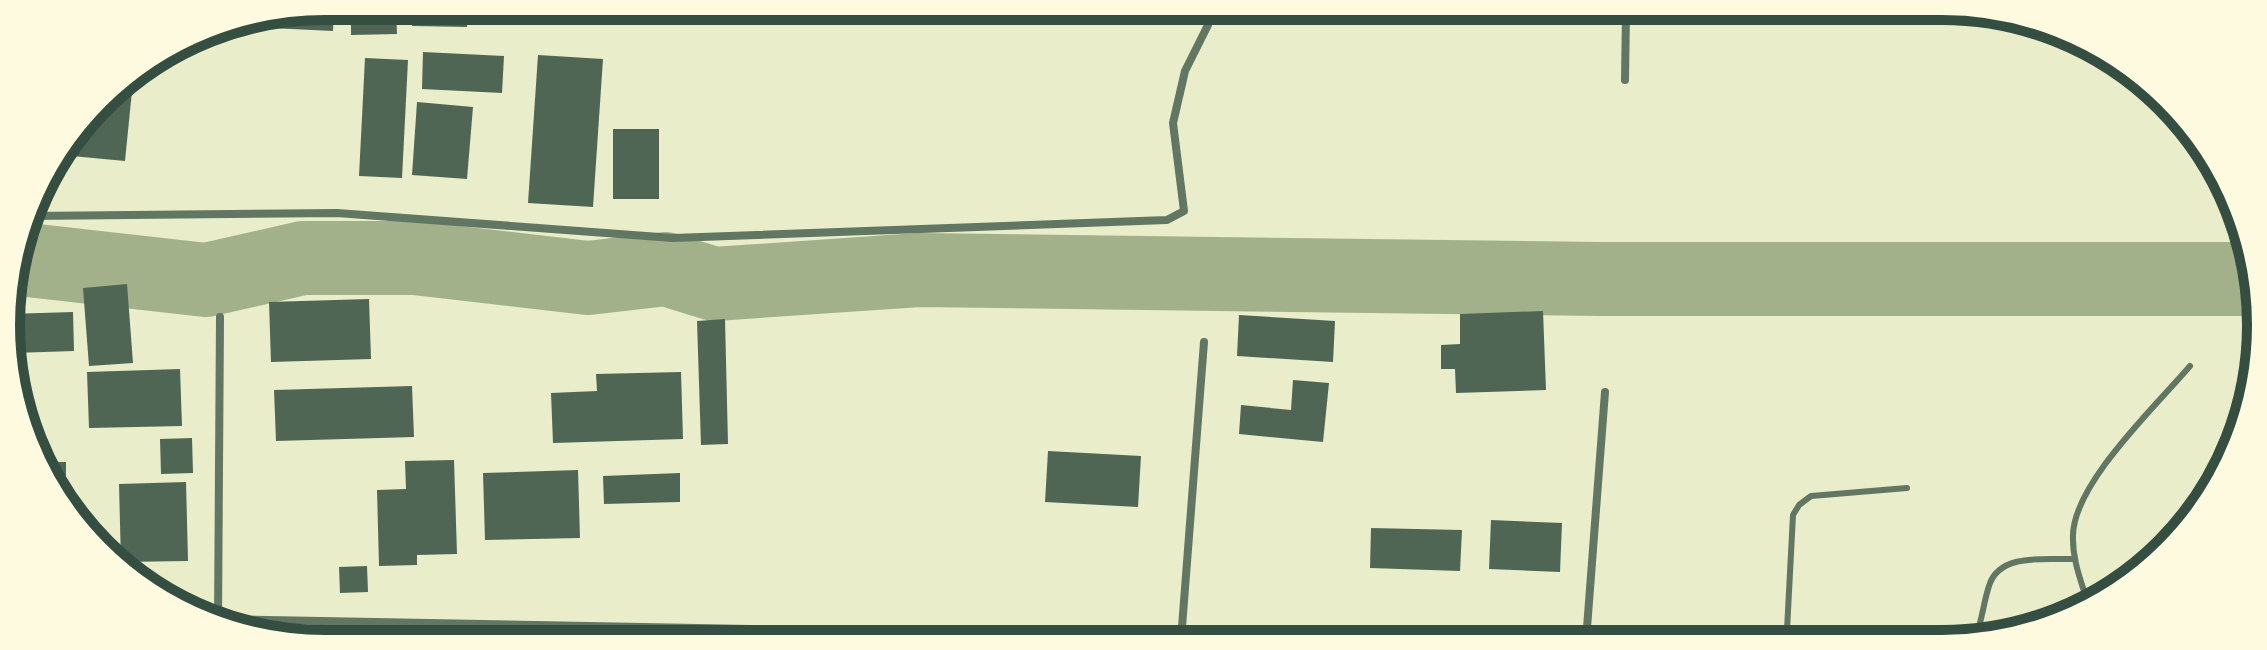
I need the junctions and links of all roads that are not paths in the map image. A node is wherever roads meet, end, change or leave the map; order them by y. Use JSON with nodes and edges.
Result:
{"nodes":[{"id":1,"x":1209,"y":20,"type":"edge"},
{"id":2,"x":1626,"y":20,"type":"edge"},
{"id":3,"x":1625,"y":80,"type":"dead end"},
{"id":4,"x":40,"y":216,"type":"edge"},
{"id":5,"x":220,"y":317,"type":"dead end"},
{"id":6,"x":1204,"y":342,"type":"dead end"},
{"id":7,"x":2190,"y":366,"type":"dead end"},
{"id":8,"x":1605,"y":392,"type":"dead end"},
{"id":9,"x":1907,"y":488,"type":"dead end"},
{"id":10,"x":2074,"y":559,"type":"junction"},
{"id":11,"x":2085,"y":594,"type":"edge"},
{"id":12,"x":218,"y":611,"type":"edge"},
{"id":13,"x":249,"y":621,"type":"edge"},
{"id":14,"x":1978,"y":627,"type":"edge"},
{"id":15,"x":1587,"y":629,"type":"joint"},
{"id":16,"x":725,"y":630,"type":"edge"},
{"id":17,"x":1182,"y":630,"type":"edge"},
{"id":18,"x":1787,"y":630,"type":"joint"}],
"edges":[{"from":1,"to":4,"type":"street"},
{"from":2,"to":3,"type":"street"},
{"from":5,"to":12,"type":"street"},
{"from":6,"to":17,"type":"street"},
{"from":7,"to":10,"type":"lane"},
{"from":8,"to":15,"type":"street"},
{"from":9,"to":18,"type":"lane"},
{"from":10,"to":11,"type":"lane"},
{"from":10,"to":14,"type":"lane"},
{"from":13,"to":16,"type":"street"},
{"from":15,"to":18,"type":"lane"}]}
